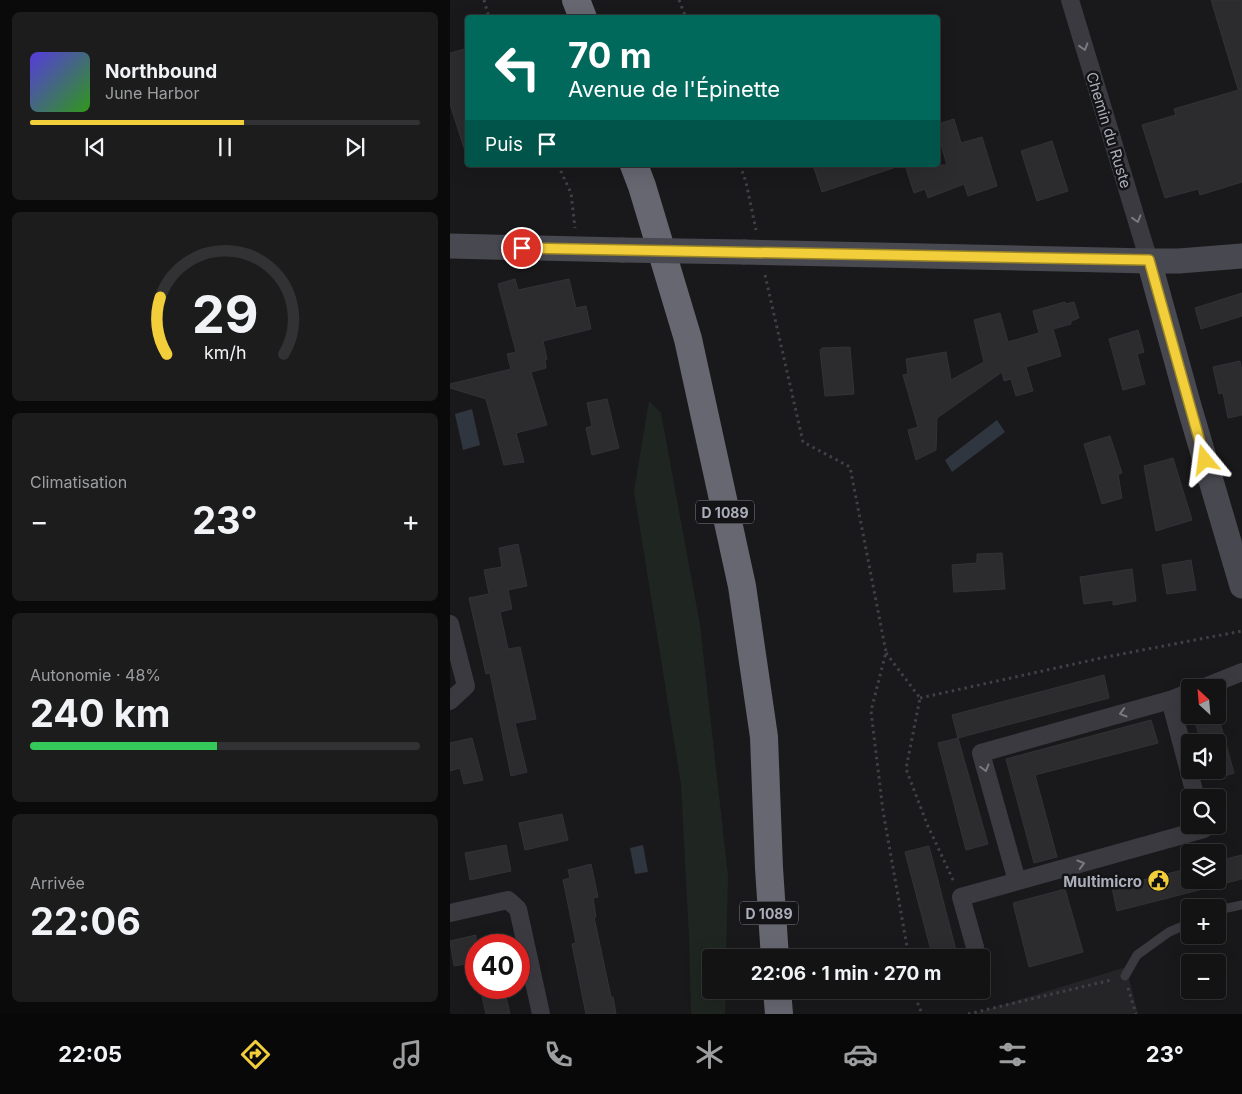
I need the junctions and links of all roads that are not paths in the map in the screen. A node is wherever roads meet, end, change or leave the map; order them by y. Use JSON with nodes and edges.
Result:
{"nodes":[{"id":1,"x":576,"y":0,"type":"edge"},
{"id":2,"x":1070,"y":0,"type":"edge"},
{"id":3,"x":581,"y":15,"type":"edge"},
{"id":4,"x":635,"y":167,"type":"edge"},
{"id":5,"x":450,"y":246,"type":"edge"},
{"id":6,"x":1242,"y":256,"type":"edge"},
{"id":7,"x":1149,"y":260,"type":"junction"},
{"id":8,"x":1242,"y":586,"type":"edge"},
{"id":9,"x":450,"y":624,"type":"edge"},
{"id":10,"x":1242,"y":672,"type":"edge"},
{"id":11,"x":1224,"y":679,"type":"edge"},
{"id":12,"x":1181,"y":696,"type":"edge"},
{"id":13,"x":1170,"y":700,"type":"junction"},
{"id":14,"x":450,"y":701,"type":"edge"},
{"id":15,"x":1194,"y":789,"type":"edge"},
{"id":16,"x":1186,"y":834,"type":"edge"},
{"id":17,"x":769,"y":868,"type":"junction"},
{"id":18,"x":1017,"y":881,"type":"junction"},
{"id":19,"x":1242,"y":905,"type":"edge"},
{"id":20,"x":1226,"y":908,"type":"edge"},
{"id":21,"x":450,"y":913,"type":"edge"},
{"id":22,"x":1181,"y":927,"type":"edge"},
{"id":23,"x":974,"y":946,"type":"dead end"},
{"id":24,"x":769,"y":949,"type":"edge"},
{"id":25,"x":774,"y":949,"type":"edge"},
{"id":26,"x":1125,"y":976,"type":"road end"},
{"id":27,"x":768,"y":999,"type":"edge"},
{"id":28,"x":778,"y":999,"type":"edge"},
{"id":29,"x":540,"y":1014,"type":"edge"},
{"id":30,"x":768,"y":1014,"type":"edge"},
{"id":31,"x":779,"y":1014,"type":"edge"}],
"edges":[{"from":1,"to":3,"type":"highway"},
{"from":2,"to":7,"type":"street","name":"Chemin du Ruste","one_way":true},
{"from":4,"to":17,"type":"highway","number":"D 1089"},
{"from":5,"to":7,"type":"street","bridge":true},
{"from":6,"to":7,"type":"street"},
{"from":7,"to":8,"type":"street"},
{"from":9,"to":14,"type":"street"},
{"from":10,"to":11,"type":"street"},
{"from":12,"to":13,"type":"street"},
{"from":13,"to":15,"type":"street"},
{"from":13,"to":18,"type":"street","one_way":true},
{"from":18,"to":16,"type":"street","one_way":true},
{"from":17,"to":24,"type":"highway","number":"D 1089"},
{"from":17,"to":25,"type":"highway"},
{"from":18,"to":23,"type":"street"},
{"from":19,"to":20,"type":"lane"},
{"from":21,"to":29,"type":"street"},
{"from":22,"to":26,"type":"lane"},
{"from":27,"to":30,"type":"highway"},
{"from":28,"to":31,"type":"highway"}]}
